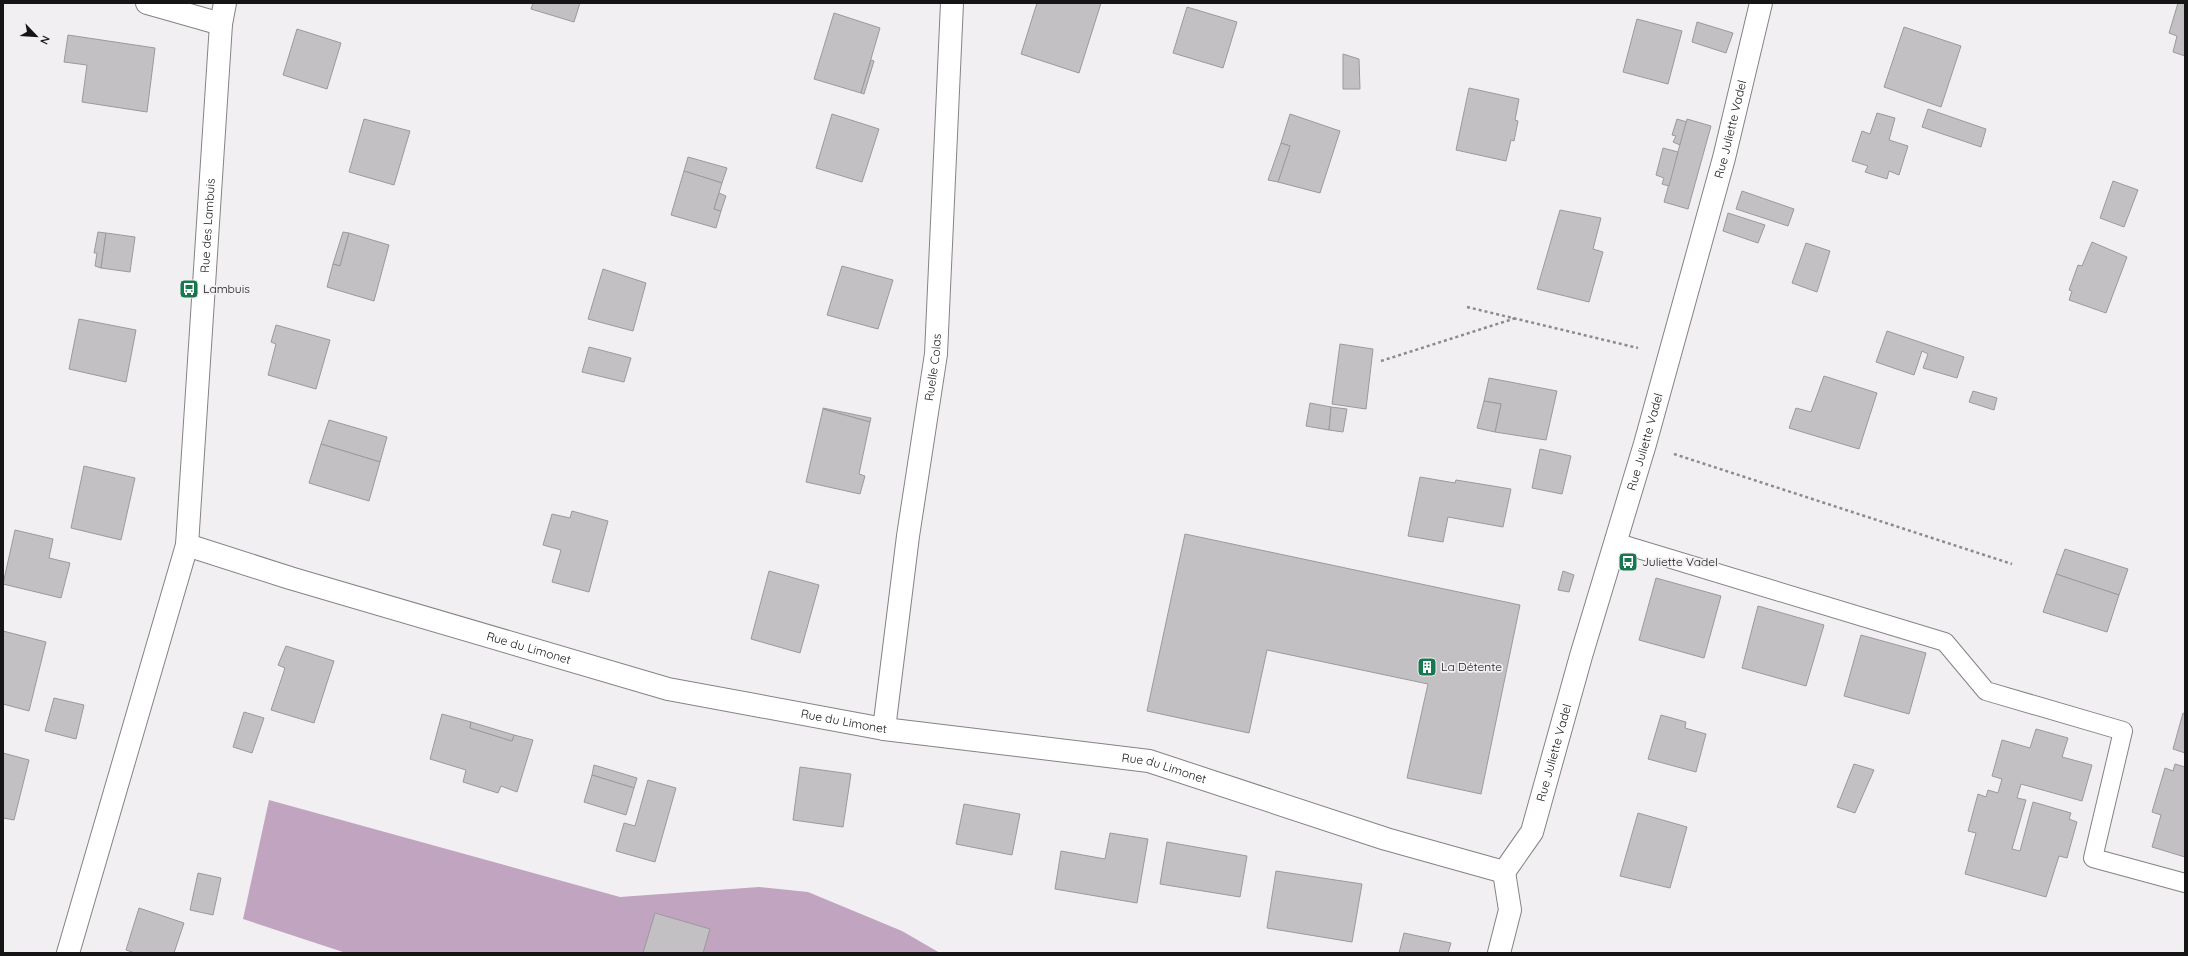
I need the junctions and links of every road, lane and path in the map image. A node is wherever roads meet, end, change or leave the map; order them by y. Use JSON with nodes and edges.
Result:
{"nodes":[{"id":1,"x":147,"y":3,"type":"edge"},
{"id":2,"x":952,"y":3,"type":"edge"},
{"id":3,"x":1761,"y":3,"type":"edge"},
{"id":4,"x":223,"y":13,"type":"edge"},
{"id":5,"x":1468,"y":307,"type":"dead end"},
{"id":6,"x":1516,"y":318,"type":"junction"},
{"id":7,"x":1669,"y":355,"type":"junction"},
{"id":8,"x":1380,"y":361,"type":"dead end"},
{"id":9,"x":1645,"y":444,"type":"junction"},
{"id":10,"x":1615,"y":542,"type":"junction"},
{"id":11,"x":187,"y":545,"type":"junction"},
{"id":12,"x":2012,"y":564,"type":"dead end"},
{"id":13,"x":884,"y":729,"type":"junction"},
{"id":14,"x":1504,"y":872,"type":"junction"},
{"id":15,"x":2185,"y":883,"type":"edge"},
{"id":16,"x":68,"y":953,"type":"edge"},
{"id":17,"x":1499,"y":953,"type":"edge"}],
"edges":[{"from":1,"to":4,"type":"street"},
{"from":2,"to":13,"type":"street","name":"Ruelle Colas"},
{"from":3,"to":7,"type":"street","name":"Rue Juliette Vadel"},
{"from":4,"to":11,"type":"street","name":"Rue des Lambuis"},
{"from":5,"to":6,"type":"path"},
{"from":6,"to":7,"type":"path"},
{"from":6,"to":8,"type":"path"},
{"from":7,"to":9,"type":"street","name":"Rue Juliette Vadel"},
{"from":9,"to":10,"type":"street","name":"Rue Juliette Vadel"},
{"from":9,"to":12,"type":"path"},
{"from":10,"to":14,"type":"street","name":"Rue Juliette Vadel"},
{"from":10,"to":15,"type":"lane"},
{"from":11,"to":13,"type":"street","name":"Rue du Limonet"},
{"from":11,"to":16,"type":"street","name":"Rue des Lambuis"},
{"from":13,"to":14,"type":"street","name":"Rue du Limonet"},
{"from":14,"to":17,"type":"street"}]}
